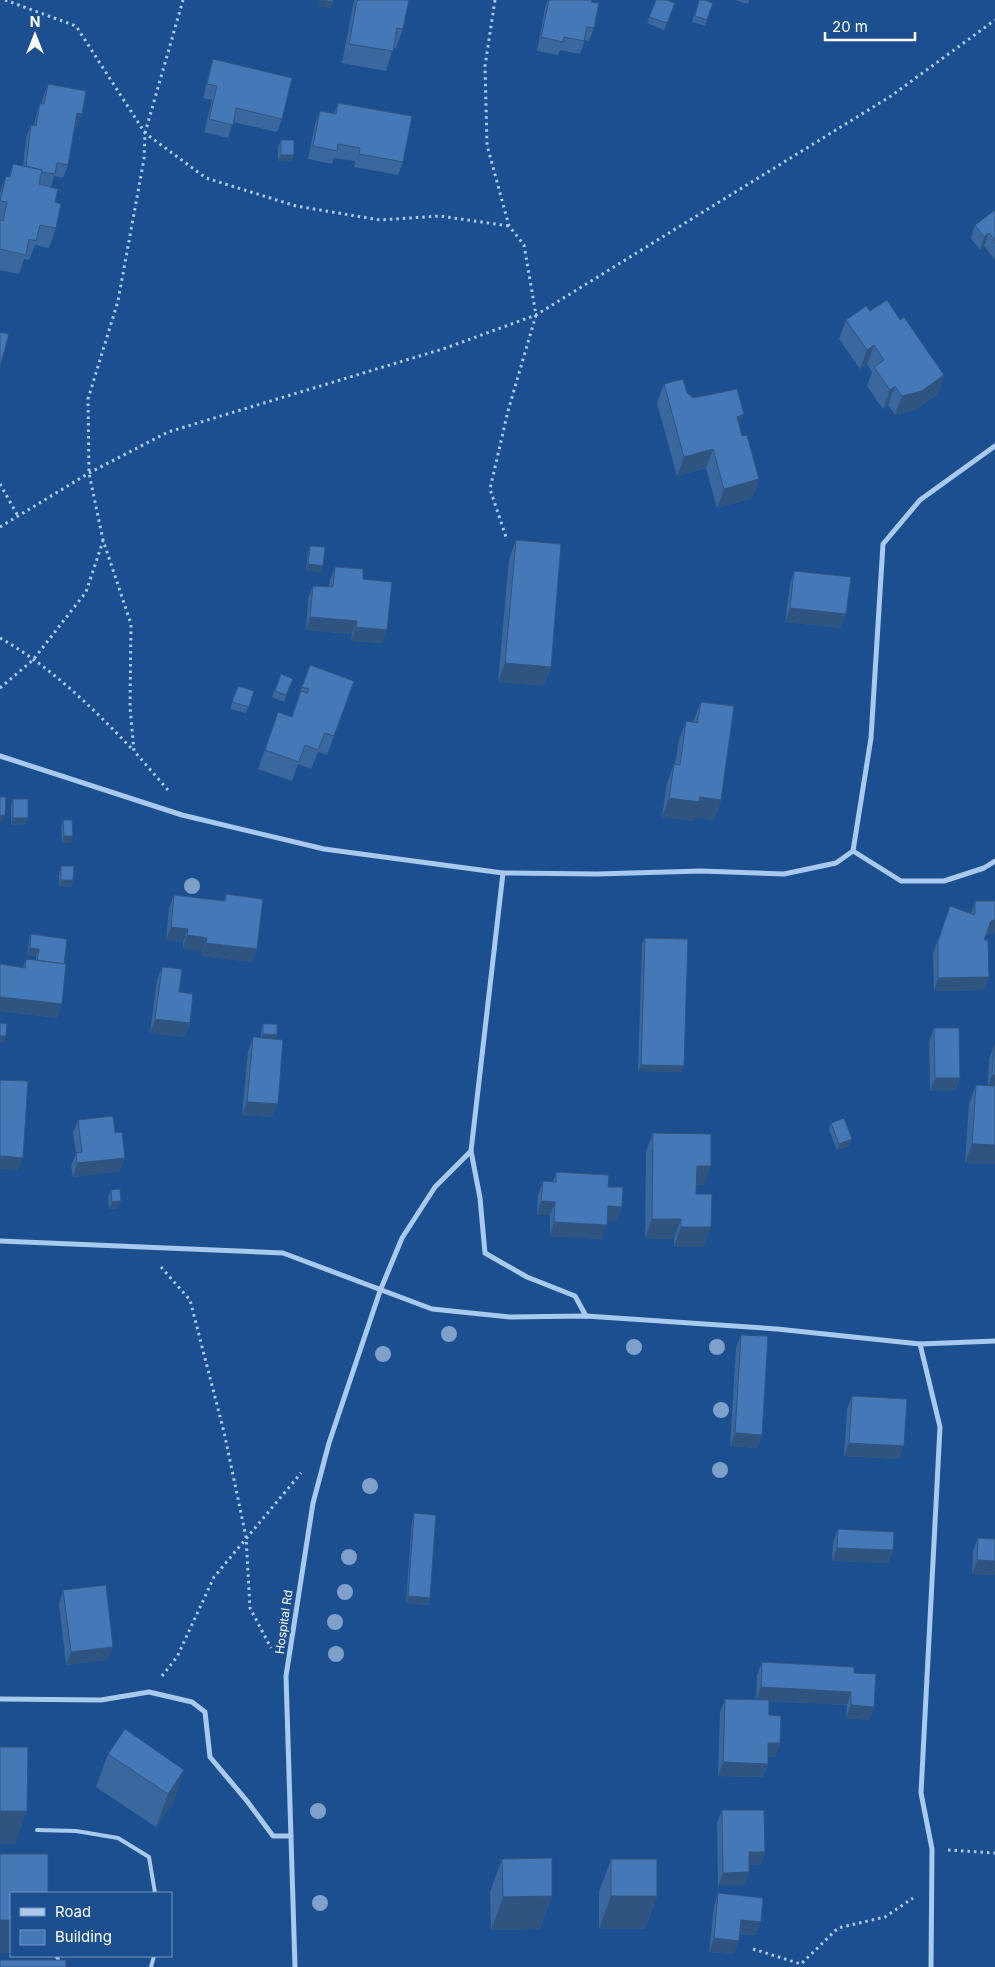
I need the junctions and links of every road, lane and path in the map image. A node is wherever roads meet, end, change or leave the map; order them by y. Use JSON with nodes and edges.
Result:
{"nodes":[{"id":1,"x":5,"y":0,"type":"edge"},
{"id":2,"x":183,"y":0,"type":"edge"},
{"id":3,"x":495,"y":0,"type":"edge"},
{"id":4,"x":995,"y":20,"type":"edge"},
{"id":5,"x":145,"y":134,"type":"junction"},
{"id":6,"x":509,"y":226,"type":"junction"},
{"id":7,"x":536,"y":315,"type":"junction"},
{"id":8,"x":995,"y":446,"type":"edge"},
{"id":9,"x":89,"y":473,"type":"junction"},
{"id":10,"x":0,"y":484,"type":"edge"},
{"id":11,"x":18,"y":516,"type":"junction"},
{"id":12,"x":0,"y":527,"type":"edge"},
{"id":13,"x":103,"y":540,"type":"junction"},
{"id":14,"x":507,"y":540,"type":"dead end"},
{"id":15,"x":0,"y":638,"type":"edge"},
{"id":16,"x":32,"y":660,"type":"junction"},
{"id":17,"x":0,"y":688,"type":"edge"},
{"id":18,"x":134,"y":751,"type":"junction"},
{"id":19,"x":0,"y":756,"type":"edge"},
{"id":20,"x":182,"y":815,"type":"junction"},
{"id":21,"x":853,"y":851,"type":"junction"},
{"id":22,"x":995,"y":861,"type":"edge"},
{"id":23,"x":504,"y":873,"type":"junction"},
{"id":24,"x":471,"y":1151,"type":"junction"},
{"id":25,"x":0,"y":1240,"type":"edge"},
{"id":26,"x":142,"y":1246,"type":"junction"},
{"id":27,"x":380,"y":1291,"type":"junction"},
{"id":28,"x":586,"y":1316,"type":"junction"},
{"id":29,"x":995,"y":1342,"type":"edge"},
{"id":30,"x":920,"y":1344,"type":"junction"},
{"id":31,"x":302,"y":1472,"type":"dead end"},
{"id":32,"x":246,"y":1537,"type":"junction"},
{"id":33,"x":286,"y":1676,"type":"junction"},
{"id":34,"x":149,"y":1692,"type":"junction"},
{"id":35,"x":0,"y":1699,"type":"edge"},
{"id":36,"x":37,"y":1830,"type":"dead end"},
{"id":37,"x":291,"y":1836,"type":"junction"},
{"id":38,"x":932,"y":1849,"type":"junction"},
{"id":39,"x":995,"y":1852,"type":"edge"},
{"id":40,"x":932,"y":1884,"type":"junction"},
{"id":41,"x":155,"y":1892,"type":"edge"},
{"id":42,"x":753,"y":1949,"type":"dead end"},
{"id":43,"x":295,"y":1967,"type":"edge"},
{"id":44,"x":931,"y":1967,"type":"edge"}],
"edges":[{"from":1,"to":5,"type":"path"},
{"from":2,"to":5,"type":"path"},
{"from":3,"to":6,"type":"path"},
{"from":4,"to":7,"type":"path"},
{"from":5,"to":6,"type":"path"},
{"from":5,"to":9,"type":"path"},
{"from":6,"to":7,"type":"path"},
{"from":7,"to":9,"type":"path"},
{"from":7,"to":14,"type":"path"},
{"from":8,"to":21,"type":"street"},
{"from":9,"to":11,"type":"path"},
{"from":9,"to":13,"type":"path"},
{"from":10,"to":11,"type":"path"},
{"from":11,"to":12,"type":"path"},
{"from":13,"to":16,"type":"path"},
{"from":13,"to":18,"type":"path"},
{"from":15,"to":16,"type":"path"},
{"from":16,"to":17,"type":"path"},
{"from":16,"to":18,"type":"path"},
{"from":18,"to":20,"type":"path"},
{"from":19,"to":20,"type":"street"},
{"from":20,"to":23,"type":"street"},
{"from":21,"to":22,"type":"street"},
{"from":21,"to":23,"type":"street"},
{"from":23,"to":24,"type":"street"},
{"from":24,"to":27,"type":"street","name":"Hospital Rd"},
{"from":24,"to":28,"type":"street"},
{"from":25,"to":26,"type":"street"},
{"from":26,"to":27,"type":"street"},
{"from":26,"to":32,"type":"path"},
{"from":27,"to":28,"type":"street"},
{"from":27,"to":33,"type":"street","name":"Hospital Rd"},
{"from":28,"to":30,"type":"street"},
{"from":29,"to":30,"type":"street"},
{"from":30,"to":38,"type":"street"},
{"from":31,"to":32,"type":"path"},
{"from":32,"to":33,"type":"path"},
{"from":32,"to":34,"type":"path"},
{"from":33,"to":37,"type":"street","name":"Hospital Rd"},
{"from":34,"to":35,"type":"street"},
{"from":34,"to":37,"type":"street"},
{"from":36,"to":41,"type":"lane"},
{"from":37,"to":43,"type":"street","name":"Hospital Rd"},
{"from":38,"to":39,"type":"path"},
{"from":38,"to":40,"type":"street"},
{"from":40,"to":42,"type":"path"},
{"from":40,"to":44,"type":"street"}]}
